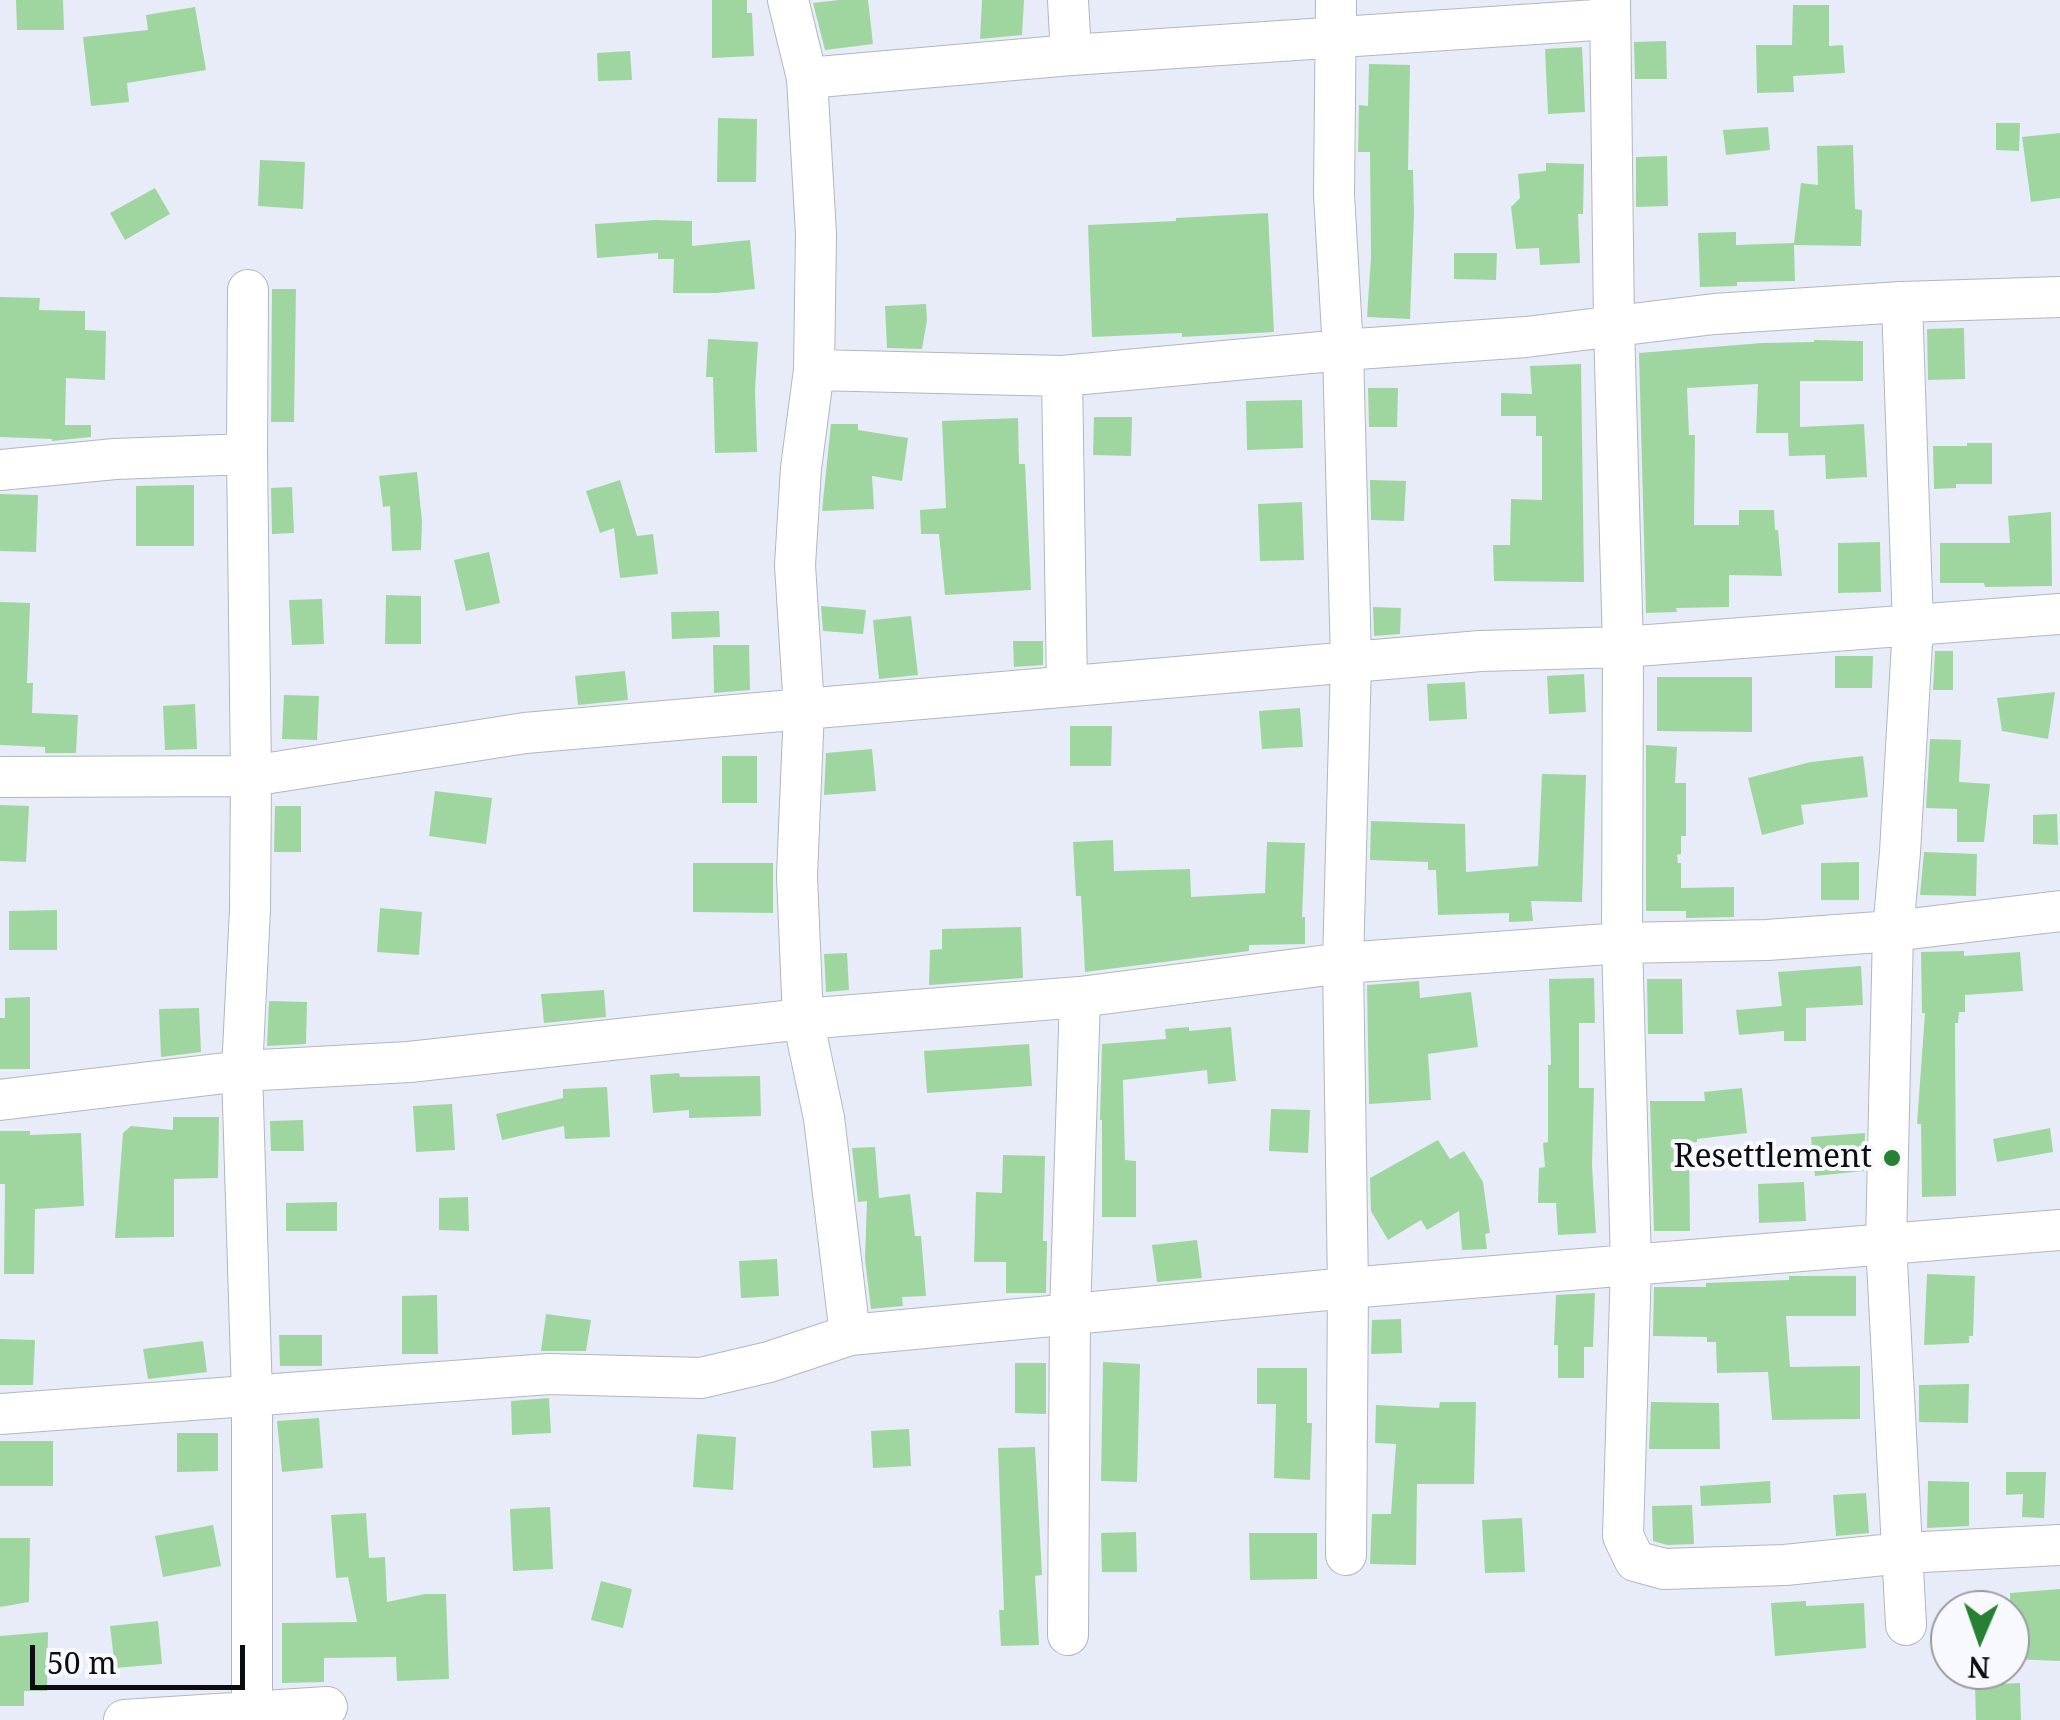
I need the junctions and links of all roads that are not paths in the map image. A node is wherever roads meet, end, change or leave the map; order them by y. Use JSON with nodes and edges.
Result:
{"nodes":[{"id":1,"x":788,"y":0,"type":"edge"},
{"id":2,"x":1068,"y":0,"type":"edge"},
{"id":3,"x":1610,"y":10,"type":"edge"},
{"id":4,"x":1336,"y":18,"type":"edge"},
{"id":5,"x":1072,"y":55,"type":"junction"},
{"id":6,"x":806,"y":78,"type":"junction"},
{"id":7,"x":248,"y":290,"type":"dead end"},
{"id":8,"x":2060,"y":298,"type":"edge"},
{"id":9,"x":1902,"y":302,"type":"junction"},
{"id":10,"x":1614,"y":326,"type":"junction"},
{"id":11,"x":1342,"y":350,"type":"junction"},
{"id":12,"x":814,"y":370,"type":"junction"},
{"id":13,"x":1062,"y":376,"type":"junction"},
{"id":14,"x":247,"y":454,"type":"junction"},
{"id":15,"x":0,"y":470,"type":"edge"},
{"id":16,"x":2060,"y":614,"type":"edge"},
{"id":17,"x":1913,"y":626,"type":"junction"},
{"id":18,"x":1623,"y":646,"type":"junction"},
{"id":19,"x":1351,"y":661,"type":"junction"},
{"id":20,"x":1067,"y":686,"type":"junction"},
{"id":21,"x":804,"y":709,"type":"junction"},
{"id":22,"x":251,"y":776,"type":"junction"},
{"id":23,"x":0,"y":777,"type":"edge"},
{"id":24,"x":2060,"y":911,"type":"edge"},
{"id":25,"x":1893,"y":931,"type":"junction"},
{"id":26,"x":1622,"y":943,"type":"junction"},
{"id":27,"x":1344,"y":964,"type":"junction"},
{"id":28,"x":1080,"y":997,"type":"junction"},
{"id":29,"x":803,"y":1019,"type":"junction"},
{"id":30,"x":242,"y":1071,"type":"junction"},
{"id":31,"x":0,"y":1100,"type":"edge"},
{"id":32,"x":2060,"y":1230,"type":"edge"},
{"id":33,"x":1886,"y":1243,"type":"junction"},
{"id":34,"x":1631,"y":1264,"type":"junction"},
{"id":35,"x":1348,"y":1288,"type":"junction"},
{"id":36,"x":1070,"y":1314,"type":"junction"},
{"id":37,"x":850,"y":1335,"type":"junction"},
{"id":38,"x":252,"y":1396,"type":"junction"},
{"id":39,"x":0,"y":1414,"type":"edge"},
{"id":40,"x":2060,"y":1545,"type":"edge"},
{"id":41,"x":1903,"y":1552,"type":"junction"},
{"id":42,"x":1346,"y":1556,"type":"dead end"},
{"id":43,"x":1906,"y":1624,"type":"dead end"},
{"id":44,"x":1068,"y":1635,"type":"dead end"},
{"id":45,"x":327,"y":1707,"type":"dead end"},
{"id":46,"x":252,"y":1712,"type":"junction"},
{"id":47,"x":124,"y":1720,"type":"edge"}],
"edges":[{"from":1,"to":6,"type":"street"},
{"from":2,"to":5,"type":"street"},
{"from":3,"to":4,"type":"street"},
{"from":3,"to":10,"type":"street"},
{"from":4,"to":5,"type":"street"},
{"from":4,"to":11,"type":"street"},
{"from":5,"to":6,"type":"street"},
{"from":6,"to":12,"type":"street"},
{"from":7,"to":14,"type":"street"},
{"from":8,"to":9,"type":"street"},
{"from":9,"to":10,"type":"street"},
{"from":9,"to":17,"type":"street"},
{"from":10,"to":11,"type":"street"},
{"from":10,"to":18,"type":"street"},
{"from":11,"to":13,"type":"street"},
{"from":11,"to":19,"type":"street"},
{"from":12,"to":13,"type":"street"},
{"from":12,"to":21,"type":"street"},
{"from":13,"to":20,"type":"street"},
{"from":14,"to":15,"type":"street"},
{"from":14,"to":22,"type":"street"},
{"from":16,"to":17,"type":"street"},
{"from":17,"to":18,"type":"street"},
{"from":17,"to":25,"type":"street"},
{"from":18,"to":19,"type":"street"},
{"from":18,"to":26,"type":"street"},
{"from":19,"to":20,"type":"street"},
{"from":19,"to":27,"type":"street"},
{"from":20,"to":21,"type":"street"},
{"from":21,"to":22,"type":"street"},
{"from":21,"to":29,"type":"street"},
{"from":22,"to":23,"type":"street"},
{"from":22,"to":30,"type":"street"},
{"from":24,"to":25,"type":"street"},
{"from":25,"to":26,"type":"street"},
{"from":25,"to":33,"type":"street"},
{"from":26,"to":27,"type":"street"},
{"from":26,"to":34,"type":"street"},
{"from":27,"to":28,"type":"street"},
{"from":27,"to":35,"type":"street"},
{"from":28,"to":29,"type":"street"},
{"from":28,"to":36,"type":"street"},
{"from":29,"to":30,"type":"street"},
{"from":29,"to":37,"type":"street"},
{"from":30,"to":31,"type":"street"},
{"from":30,"to":38,"type":"street"},
{"from":32,"to":33,"type":"street"},
{"from":33,"to":34,"type":"street"},
{"from":33,"to":41,"type":"street"},
{"from":34,"to":35,"type":"street"},
{"from":34,"to":41,"type":"street"},
{"from":35,"to":36,"type":"street"},
{"from":35,"to":42,"type":"street"},
{"from":36,"to":37,"type":"street"},
{"from":36,"to":44,"type":"street"},
{"from":37,"to":38,"type":"street"},
{"from":38,"to":39,"type":"street"},
{"from":38,"to":46,"type":"street"},
{"from":40,"to":41,"type":"street"},
{"from":41,"to":43,"type":"street"},
{"from":45,"to":46,"type":"street"},
{"from":46,"to":47,"type":"street"}]}
